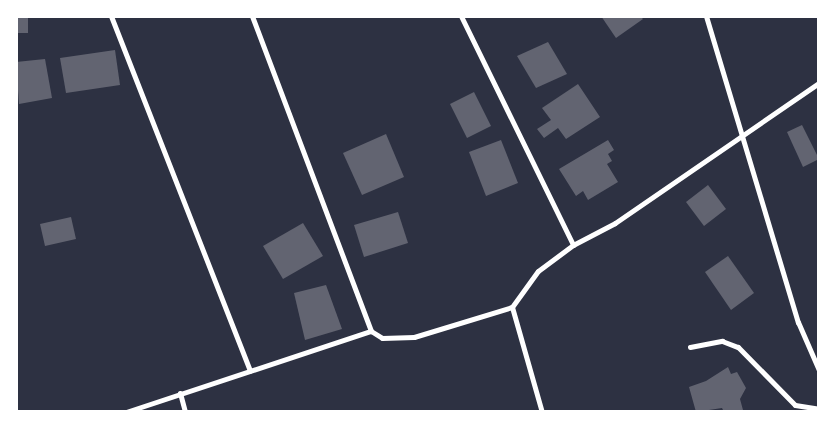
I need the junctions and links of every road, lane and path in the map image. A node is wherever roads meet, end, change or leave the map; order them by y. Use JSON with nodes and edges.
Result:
{"nodes":[{"id":1,"x":111,"y":16,"type":"edge"},
{"id":2,"x":252,"y":16,"type":"edge"},
{"id":3,"x":462,"y":16,"type":"edge"},
{"id":4,"x":706,"y":16,"type":"edge"},
{"id":5,"x":819,"y":83,"type":"edge"},
{"id":6,"x":743,"y":134,"type":"junction"},
{"id":7,"x":573,"y":245,"type":"junction"},
{"id":8,"x":512,"y":307,"type":"junction"},
{"id":9,"x":371,"y":331,"type":"junction"},
{"id":10,"x":690,"y":346,"type":"dead end"},
{"id":11,"x":819,"y":370,"type":"edge"},
{"id":12,"x":250,"y":371,"type":"junction"},
{"id":13,"x":180,"y":393,"type":"junction"},
{"id":14,"x":819,"y":409,"type":"edge"},
{"id":15,"x":126,"y":412,"type":"edge"},
{"id":16,"x":185,"y":412,"type":"edge"},
{"id":17,"x":542,"y":412,"type":"edge"}],
"edges":[{"from":1,"to":12,"type":"street"},
{"from":2,"to":9,"type":"street"},
{"from":3,"to":7,"type":"street"},
{"from":4,"to":6,"type":"street"},
{"from":5,"to":6,"type":"street"},
{"from":6,"to":7,"type":"street"},
{"from":6,"to":11,"type":"street"},
{"from":7,"to":8,"type":"street"},
{"from":8,"to":9,"type":"street"},
{"from":8,"to":17,"type":"street"},
{"from":9,"to":12,"type":"street"},
{"from":10,"to":14,"type":"street"},
{"from":12,"to":13,"type":"street"},
{"from":13,"to":15,"type":"street"},
{"from":13,"to":16,"type":"street"}]}
